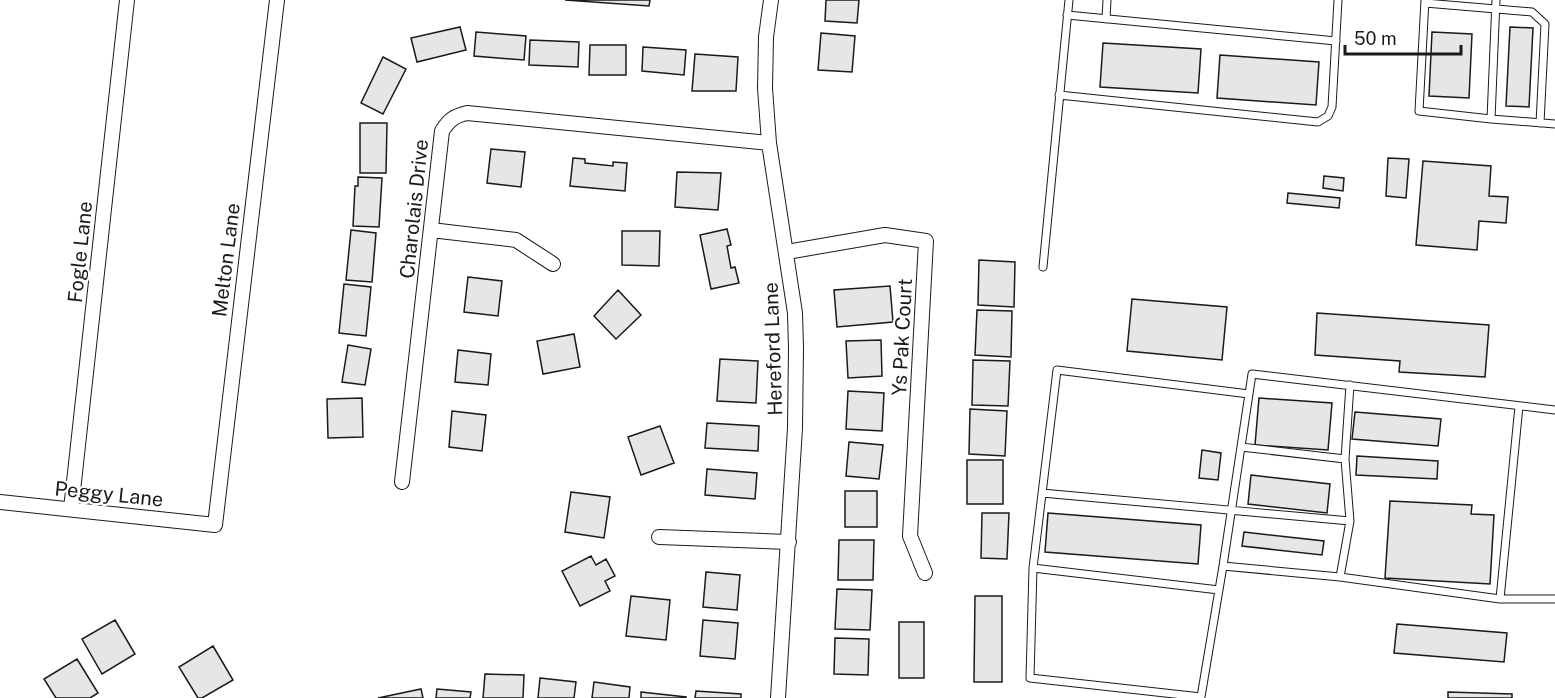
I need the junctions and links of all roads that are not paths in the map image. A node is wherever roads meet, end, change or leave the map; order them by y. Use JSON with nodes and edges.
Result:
{"nodes":[{"id":1,"x":127,"y":0,"type":"edge"},
{"id":2,"x":277,"y":0,"type":"edge"},
{"id":3,"x":771,"y":0,"type":"edge"},
{"id":4,"x":1069,"y":0,"type":"edge"},
{"id":5,"x":1107,"y":0,"type":"edge"},
{"id":6,"x":1338,"y":0,"type":"edge"},
{"id":7,"x":1496,"y":0,"type":"edge"},
{"id":8,"x":1425,"y":1,"type":"edge"},
{"id":9,"x":1496,"y":8,"type":"junction"},
{"id":10,"x":1067,"y":15,"type":"junction"},
{"id":11,"x":1106,"y":19,"type":"junction"},
{"id":12,"x":1336,"y":41,"type":"junction"},
{"id":13,"x":1059,"y":94,"type":"junction"},
{"id":14,"x":1491,"y":119,"type":"junction"},
{"id":15,"x":1540,"y":123,"type":"junction"},
{"id":16,"x":1555,"y":124,"type":"edge"},
{"id":17,"x":769,"y":143,"type":"junction"},
{"id":18,"x":431,"y":230,"type":"junction"},
{"id":19,"x":787,"y":252,"type":"junction"},
{"id":20,"x":553,"y":264,"type":"dead end"},
{"id":21,"x":1043,"y":267,"type":"dead end"},
{"id":22,"x":1350,"y":385,"type":"junction"},
{"id":23,"x":1249,"y":394,"type":"junction"},
{"id":24,"x":1519,"y":406,"type":"junction"},
{"id":25,"x":1555,"y":410,"type":"edge"},
{"id":26,"x":1241,"y":447,"type":"junction"},
{"id":27,"x":1345,"y":459,"type":"junction"},
{"id":28,"x":402,"y":482,"type":"dead end"},
{"id":29,"x":1042,"y":493,"type":"junction"},
{"id":30,"x":0,"y":502,"type":"edge"},
{"id":31,"x":71,"y":509,"type":"junction"},
{"id":32,"x":1231,"y":512,"type":"junction"},
{"id":33,"x":1350,"y":521,"type":"junction"},
{"id":34,"x":214,"y":525,"type":"joint"},
{"id":35,"x":659,"y":537,"type":"dead end"},
{"id":36,"x":789,"y":543,"type":"junction"},
{"id":37,"x":1223,"y":566,"type":"junction"},
{"id":38,"x":1033,"y":568,"type":"junction"},
{"id":39,"x":925,"y":573,"type":"dead end"},
{"id":40,"x":1340,"y":577,"type":"junction"},
{"id":41,"x":1219,"y":590,"type":"junction"},
{"id":42,"x":1500,"y":599,"type":"junction"},
{"id":43,"x":1555,"y":599,"type":"edge"},
{"id":44,"x":778,"y":698,"type":"edge"}],
"edges":[{"from":1,"to":31,"type":"street","name":"Fogle Lane"},
{"from":2,"to":34,"type":"street","name":"Melton Lane"},
{"from":3,"to":17,"type":"street","name":"Hereford Lane"},
{"from":4,"to":10,"type":"lane"},
{"from":5,"to":11,"type":"lane"},
{"from":6,"to":12,"type":"lane"},
{"from":7,"to":9,"type":"lane"},
{"from":8,"to":9,"type":"lane"},
{"from":8,"to":14,"type":"lane"},
{"from":9,"to":14,"type":"lane"},
{"from":9,"to":15,"type":"lane"},
{"from":10,"to":11,"type":"lane"},
{"from":10,"to":13,"type":"lane"},
{"from":11,"to":12,"type":"lane"},
{"from":12,"to":13,"type":"lane"},
{"from":13,"to":21,"type":"lane"},
{"from":14,"to":15,"type":"lane"},
{"from":15,"to":16,"type":"lane"},
{"from":17,"to":18,"type":"street","name":"Charolais Drive"},
{"from":17,"to":19,"type":"street","name":"Hereford Lane"},
{"from":18,"to":20,"type":"street"},
{"from":18,"to":28,"type":"street","name":"Charolais Drive"},
{"from":19,"to":36,"type":"street","name":"Hereford Lane"},
{"from":19,"to":39,"type":"street","name":"Ys Pak Court"},
{"from":22,"to":23,"type":"lane"},
{"from":22,"to":24,"type":"lane"},
{"from":22,"to":27,"type":"lane"},
{"from":23,"to":26,"type":"lane"},
{"from":23,"to":29,"type":"lane"},
{"from":24,"to":25,"type":"lane"},
{"from":24,"to":42,"type":"lane"},
{"from":26,"to":27,"type":"lane"},
{"from":26,"to":32,"type":"lane"},
{"from":27,"to":33,"type":"lane"},
{"from":29,"to":32,"type":"lane"},
{"from":29,"to":38,"type":"lane"},
{"from":30,"to":31,"type":"street","name":"Peggy Lane"},
{"from":31,"to":34,"type":"street","name":"Peggy Lane"},
{"from":32,"to":33,"type":"lane"},
{"from":32,"to":37,"type":"lane"},
{"from":33,"to":40,"type":"lane"},
{"from":35,"to":36,"type":"street"},
{"from":36,"to":44,"type":"street","name":"Hereford Lane"},
{"from":37,"to":40,"type":"lane"},
{"from":37,"to":41,"type":"lane"},
{"from":38,"to":41,"type":"lane"},
{"from":38,"to":41,"type":"lane"},
{"from":40,"to":42,"type":"lane"},
{"from":42,"to":43,"type":"lane"}]}
